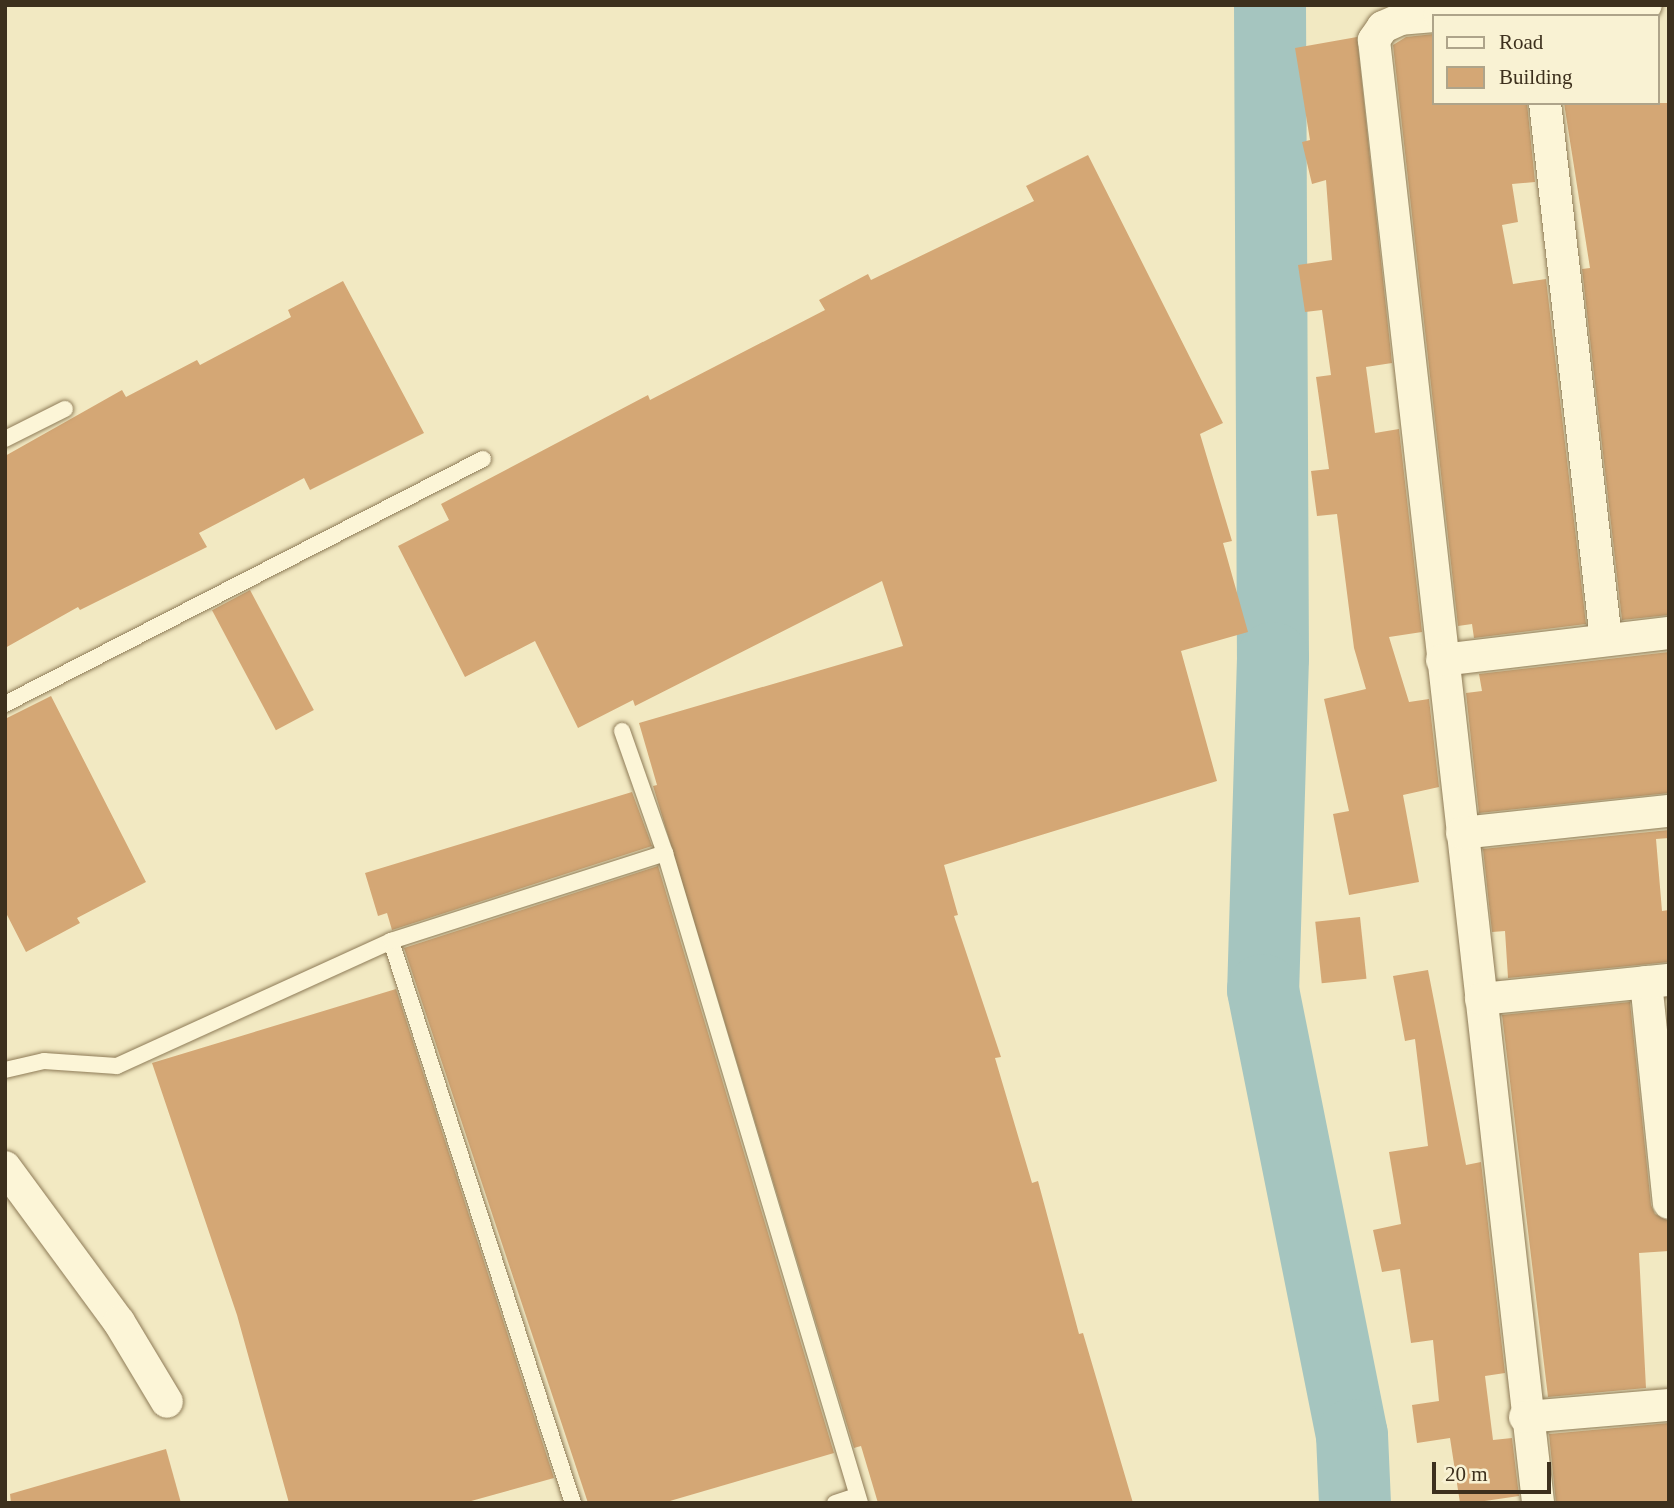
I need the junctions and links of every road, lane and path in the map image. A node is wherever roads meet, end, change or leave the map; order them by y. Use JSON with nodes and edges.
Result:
{"nodes":[{"id":1,"x":1646,"y":5,"type":"edge"},
{"id":2,"x":1535,"y":12,"type":"edge"},
{"id":3,"x":1488,"y":14,"type":"edge"},
{"id":4,"x":1432,"y":16,"type":"edge"},
{"id":5,"x":1545,"y":105,"type":"edge"},
{"id":6,"x":65,"y":409,"type":"dead end"},
{"id":7,"x":5,"y":439,"type":"edge"},
{"id":8,"x":483,"y":459,"type":"dead end"},
{"id":9,"x":1669,"y":633,"type":"edge"},
{"id":10,"x":1605,"y":640,"type":"junction"},
{"id":11,"x":1442,"y":660,"type":"junction"},
{"id":12,"x":5,"y":704,"type":"edge"},
{"id":13,"x":622,"y":731,"type":"dead end"},
{"id":14,"x":1669,"y":811,"type":"edge"},
{"id":15,"x":1462,"y":833,"type":"junction"},
{"id":16,"x":666,"y":853,"type":"junction"},
{"id":17,"x":391,"y":941,"type":"junction"},
{"id":18,"x":1658,"y":981,"type":"edge"},
{"id":19,"x":1481,"y":999,"type":"junction"},
{"id":20,"x":5,"y":1070,"type":"edge"},
{"id":21,"x":5,"y":1167,"type":"edge"},
{"id":22,"x":1669,"y":1203,"type":"edge"},
{"id":23,"x":167,"y":1402,"type":"dead end"},
{"id":24,"x":1669,"y":1405,"type":"edge"},
{"id":25,"x":1525,"y":1417,"type":"junction"},
{"id":26,"x":859,"y":1499,"type":"edge"},
{"id":27,"x":573,"y":1503,"type":"edge"},
{"id":28,"x":835,"y":1503,"type":"edge"},
{"id":29,"x":1538,"y":1503,"type":"edge"}],
"edges":[{"from":1,"to":2,"type":"street"},
{"from":2,"to":3,"type":"street"},
{"from":4,"to":11,"type":"street"},
{"from":5,"to":10,"type":"street"},
{"from":6,"to":7,"type":"lane"},
{"from":8,"to":12,"type":"lane"},
{"from":9,"to":10,"type":"street"},
{"from":10,"to":11,"type":"street"},
{"from":11,"to":15,"type":"street"},
{"from":13,"to":16,"type":"lane"},
{"from":14,"to":15,"type":"street"},
{"from":15,"to":19,"type":"street"},
{"from":16,"to":17,"type":"lane"},
{"from":16,"to":26,"type":"lane"},
{"from":17,"to":20,"type":"lane"},
{"from":17,"to":27,"type":"lane"},
{"from":18,"to":19,"type":"street"},
{"from":18,"to":22,"type":"street"},
{"from":19,"to":25,"type":"street"},
{"from":21,"to":23,"type":"street"},
{"from":24,"to":25,"type":"street"},
{"from":25,"to":29,"type":"street"},
{"from":26,"to":28,"type":"lane"}]}
